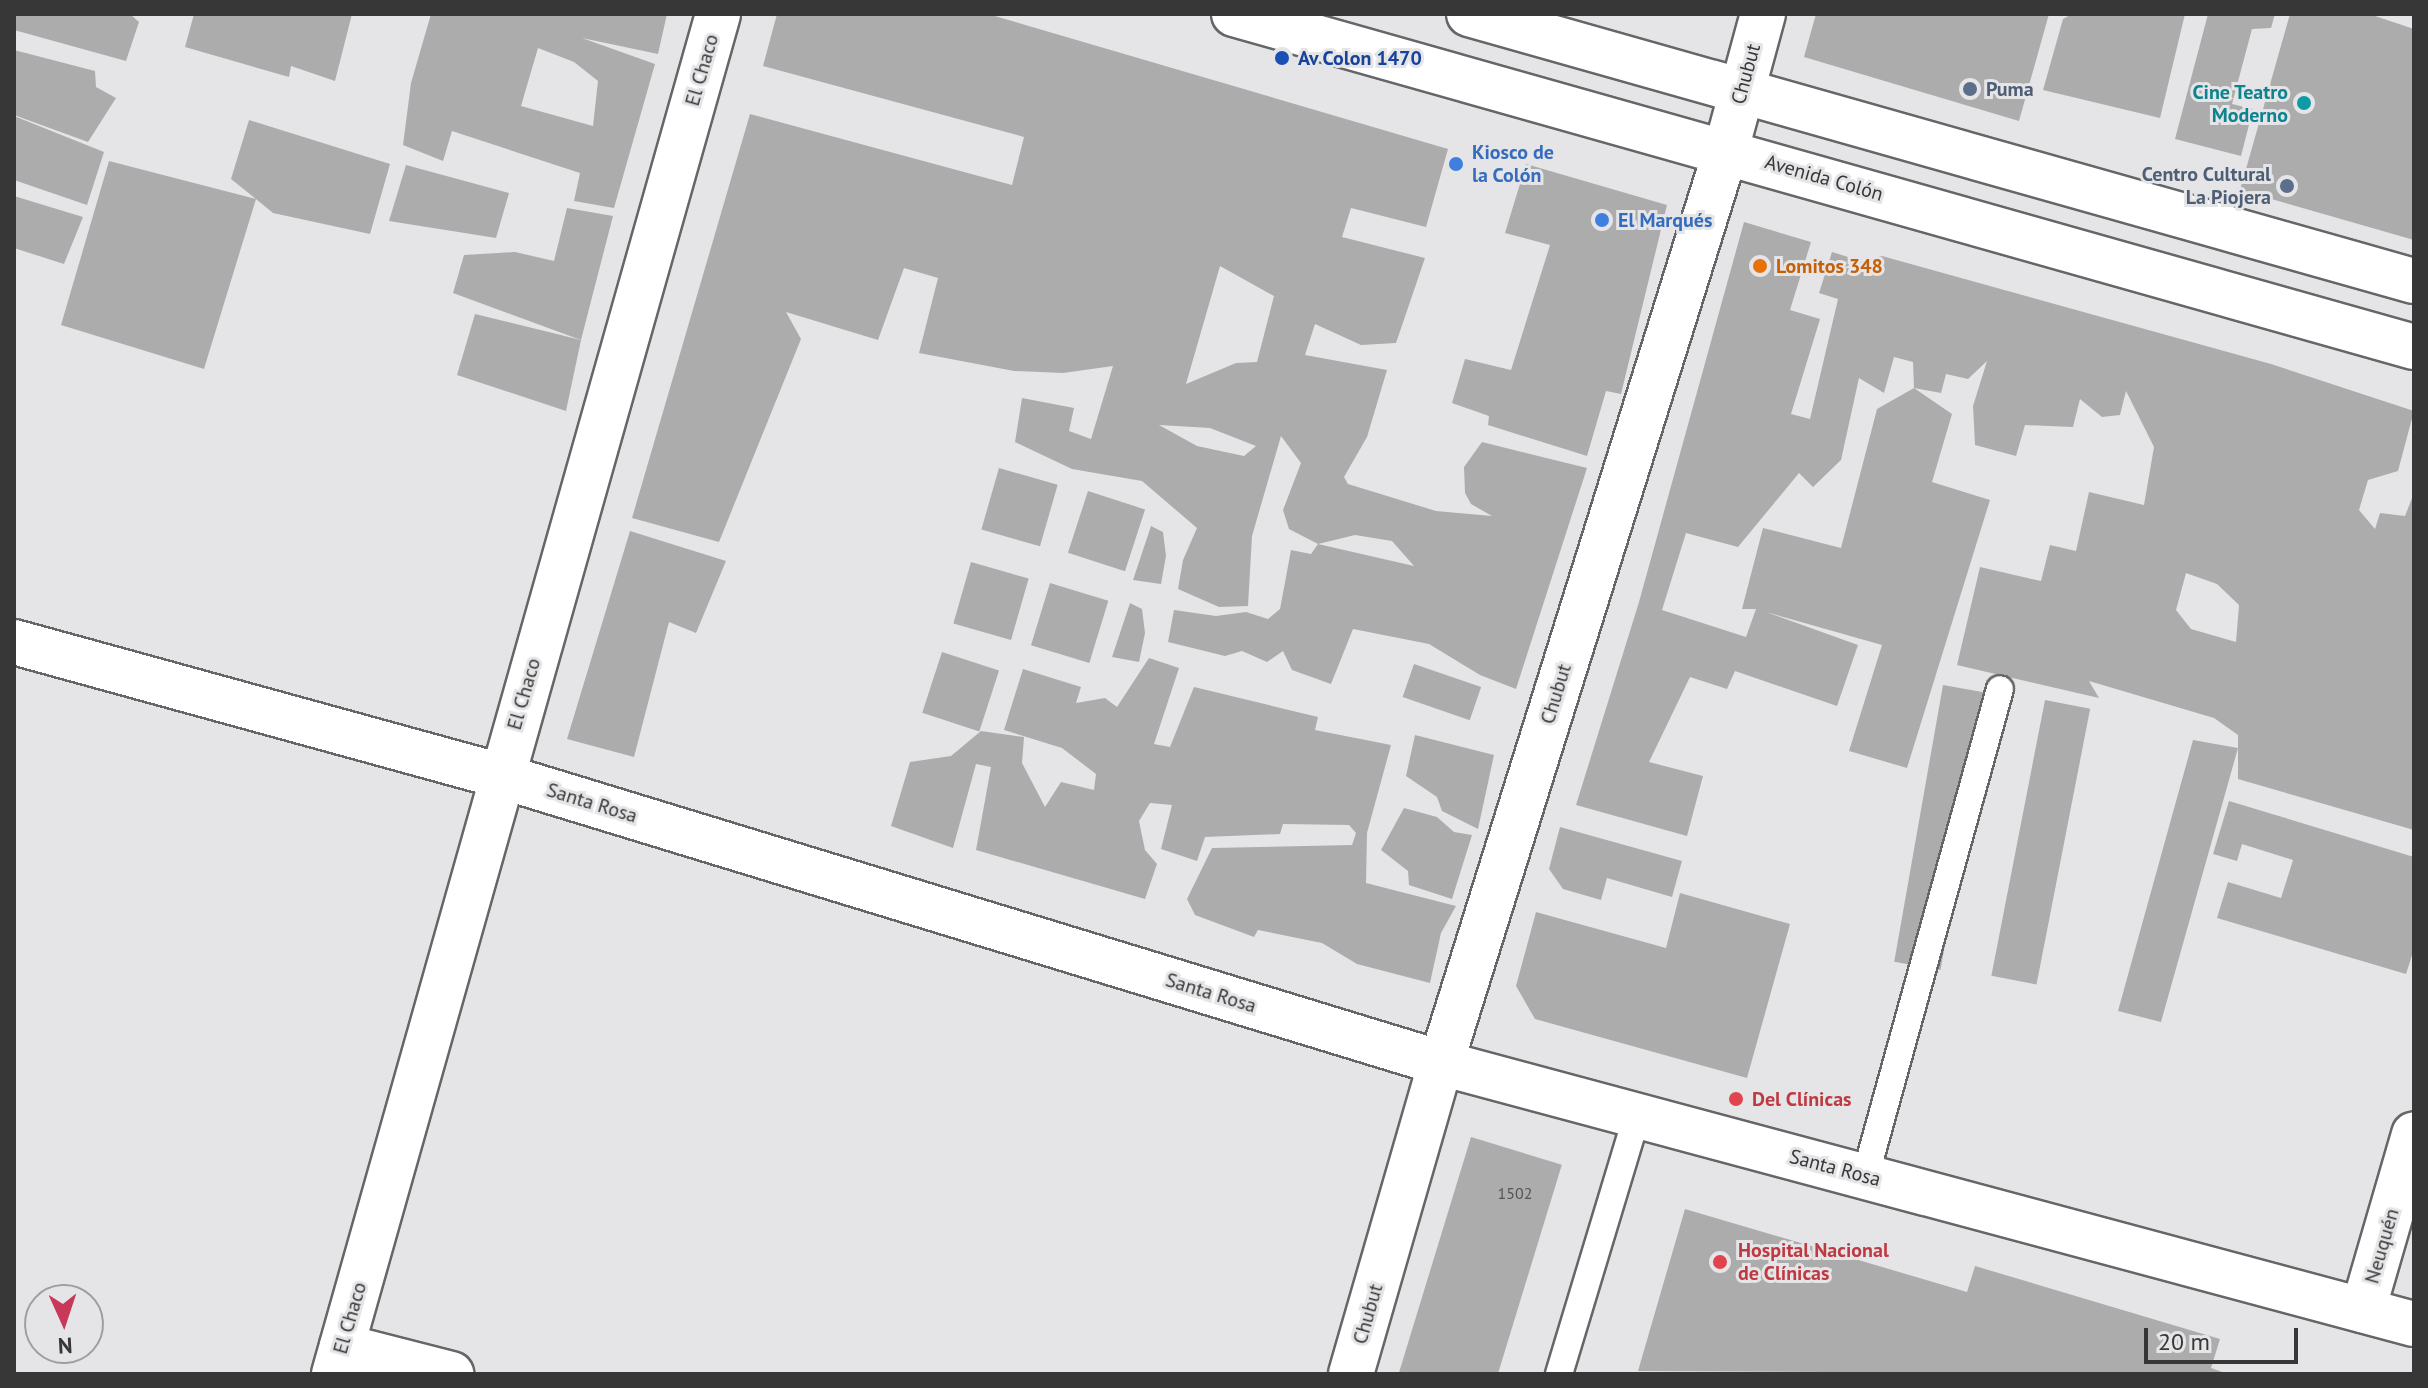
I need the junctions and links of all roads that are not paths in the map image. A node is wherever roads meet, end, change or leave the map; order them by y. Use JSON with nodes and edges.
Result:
{"nodes":[{"id":1,"x":718,"y":14,"type":"edge"},
{"id":2,"x":1234,"y":14,"type":"edge"},
{"id":3,"x":1469,"y":14,"type":"edge"},
{"id":4,"x":1763,"y":14,"type":"edge"},
{"id":5,"x":1741,"y":93,"type":"junction"},
{"id":6,"x":1726,"y":150,"type":"junction"},
{"id":7,"x":2414,"y":281,"type":"edge"},
{"id":8,"x":2414,"y":347,"type":"edge"},
{"id":9,"x":14,"y":642,"type":"edge"},
{"id":10,"x":2000,"y":689,"type":"dead end"},
{"id":11,"x":501,"y":776,"type":"junction"},
{"id":12,"x":1441,"y":1063,"type":"junction"},
{"id":13,"x":1637,"y":1115,"type":"junction"},
{"id":14,"x":2414,"y":1134,"type":"edge"},
{"id":15,"x":1865,"y":1177,"type":"junction"},
{"id":16,"x":2363,"y":1310,"type":"junction"},
{"id":17,"x":2414,"y":1324,"type":"edge"},
{"id":18,"x":338,"y":1360,"type":"edge"},
{"id":19,"x":451,"y":1374,"type":"edge"},
{"id":20,"x":1351,"y":1374,"type":"edge"},
{"id":21,"x":1559,"y":1374,"type":"edge"}],
"edges":[{"from":1,"to":11,"type":"street","name":"El Chaco"},
{"from":2,"to":6,"type":"street","name":"Avenida Colón"},
{"from":3,"to":5,"type":"street"},
{"from":4,"to":5,"type":"street","name":"Chubut"},
{"from":5,"to":6,"type":"street","name":"Chubut"},
{"from":5,"to":7,"type":"street"},
{"from":6,"to":8,"type":"street","name":"Avenida Colón"},
{"from":6,"to":12,"type":"street","name":"Chubut"},
{"from":9,"to":11,"type":"street","name":"Santa Rosa"},
{"from":10,"to":15,"type":"lane"},
{"from":11,"to":12,"type":"street","name":"Santa Rosa"},
{"from":11,"to":18,"type":"street","name":"El Chaco"},
{"from":12,"to":13,"type":"street","name":"Santa Rosa"},
{"from":12,"to":20,"type":"street","name":"Chubut"},
{"from":13,"to":15,"type":"street","name":"Santa Rosa"},
{"from":13,"to":21,"type":"lane"},
{"from":14,"to":16,"type":"street","name":"Neuquén"},
{"from":15,"to":16,"type":"street","name":"Santa Rosa"},
{"from":16,"to":17,"type":"street","name":"Santa Rosa"},
{"from":18,"to":19,"type":"street"}]}
